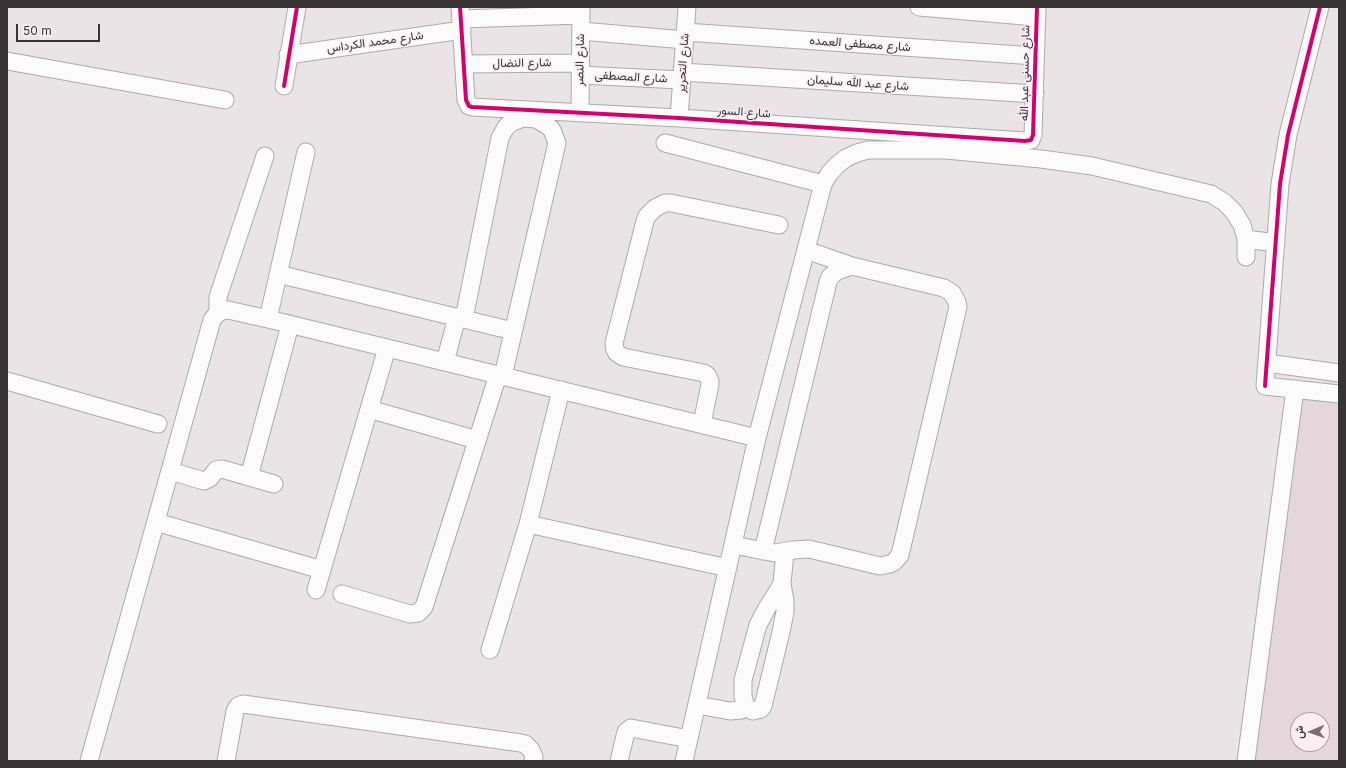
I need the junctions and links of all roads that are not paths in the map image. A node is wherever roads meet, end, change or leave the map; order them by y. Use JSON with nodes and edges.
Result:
{"nodes":[{"id":1,"x":296,"y":7,"type":"edge"},
{"id":2,"x":687,"y":7,"type":"edge"},
{"id":3,"x":919,"y":7,"type":"edge"},
{"id":4,"x":1320,"y":7,"type":"edge"},
{"id":5,"x":1036,"y":12,"type":"edge"},
{"id":6,"x":581,"y":18,"type":"edge"},
{"id":7,"x":461,"y":19,"type":"edge"},
{"id":8,"x":685,"y":36,"type":"junction"},
{"id":9,"x":288,"y":55,"type":"junction"},
{"id":10,"x":1036,"y":56,"type":"junction"},
{"id":11,"x":7,"y":61,"type":"edge"},
{"id":12,"x":464,"y":64,"type":"junction"},
{"id":13,"x":580,"y":69,"type":"junction"},
{"id":14,"x":682,"y":76,"type":"junction"},
{"id":15,"x":284,"y":86,"type":"dead end"},
{"id":16,"x":1035,"y":94,"type":"junction"},
{"id":17,"x":225,"y":100,"type":"dead end"},
{"id":18,"x":580,"y":112,"type":"junction"},
{"id":19,"x":679,"y":118,"type":"junction"},
{"id":20,"x":1031,"y":140,"type":"joint"},
{"id":21,"x":665,"y":143,"type":"dead end"},
{"id":22,"x":306,"y":152,"type":"dead end"},
{"id":23,"x":265,"y":156,"type":"dead end"},
{"id":24,"x":823,"y":184,"type":"junction"},
{"id":25,"x":779,"y":225,"type":"dead end"},
{"id":26,"x":1246,"y":239,"type":"junction"},
{"id":27,"x":1276,"y":243,"type":"junction"},
{"id":28,"x":806,"y":250,"type":"junction"},
{"id":29,"x":1246,"y":257,"type":"dead end"},
{"id":30,"x":852,"y":266,"type":"junction"},
{"id":31,"x":278,"y":274,"type":"junction"},
{"id":32,"x":218,"y":313,"type":"junction"},
{"id":33,"x":461,"y":318,"type":"junction"},
{"id":34,"x":268,"y":319,"type":"junction"},
{"id":35,"x":290,"y":324,"type":"junction"},
{"id":36,"x":513,"y":331,"type":"junction"},
{"id":37,"x":387,"y":348,"type":"junction"},
{"id":38,"x":445,"y":362,"type":"junction"},
{"id":39,"x":1268,"y":363,"type":"junction"},
{"id":40,"x":1339,"y":373,"type":"edge"},
{"id":41,"x":500,"y":375,"type":"junction"},
{"id":42,"x":7,"y":381,"type":"edge"},
{"id":43,"x":1295,"y":389,"type":"junction"},
{"id":44,"x":561,"y":390,"type":"junction"},
{"id":45,"x":1339,"y":394,"type":"edge"},
{"id":46,"x":369,"y":409,"type":"junction"},
{"id":47,"x":158,"y":424,"type":"dead end"},
{"id":48,"x":702,"y":424,"type":"junction"},
{"id":49,"x":757,"y":438,"type":"junction"},
{"id":50,"x":477,"y":440,"type":"junction"},
{"id":51,"x":170,"y":471,"type":"junction"},
{"id":52,"x":249,"y":477,"type":"junction"},
{"id":53,"x":274,"y":484,"type":"dead end"},
{"id":54,"x":156,"y":522,"type":"junction"},
{"id":55,"x":528,"y":524,"type":"junction"},
{"id":56,"x":733,"y":544,"type":"junction"},
{"id":57,"x":763,"y":551,"type":"junction"},
{"id":58,"x":784,"y":552,"type":"junction"},
{"id":59,"x":728,"y":568,"type":"junction"},
{"id":60,"x":322,"y":570,"type":"junction"},
{"id":61,"x":782,"y":584,"type":"junction"},
{"id":62,"x":316,"y":590,"type":"dead end"},
{"id":63,"x":342,"y":594,"type":"dead end"},
{"id":64,"x":490,"y":650,"type":"dead end"},
{"id":65,"x":697,"y":705,"type":"junction"},
{"id":66,"x":746,"y":707,"type":"junction"},
{"id":67,"x":690,"y":738,"type":"junction"},
{"id":68,"x":88,"y":761,"type":"edge"},
{"id":69,"x":226,"y":761,"type":"edge"},
{"id":70,"x":533,"y":761,"type":"edge"},
{"id":71,"x":619,"y":761,"type":"edge"},
{"id":72,"x":684,"y":761,"type":"edge"},
{"id":73,"x":1246,"y":761,"type":"edge"}],
"edges":[{"from":1,"to":9,"type":"street"},
{"from":2,"to":8,"type":"street","name":"شارع التحرير"},
{"from":3,"to":5,"type":"street"},
{"from":4,"to":27,"type":"street"},
{"from":5,"to":10,"type":"street","name":"شارع حسنى عبد الله"},
{"from":6,"to":7,"type":"street","name":"شارع محمد الكرداس"},
{"from":6,"to":8,"type":"street","name":"شارع مصطفى العمده"},
{"from":6,"to":13,"type":"street","name":"شارع النصر"},
{"from":7,"to":9,"type":"street","name":"شارع محمد الكرداس"},
{"from":7,"to":12,"type":"street"},
{"from":8,"to":10,"type":"street","name":"شارع مصطفى العمده"},
{"from":8,"to":14,"type":"street","name":"شارع التحرير"},
{"from":9,"to":15,"type":"street"},
{"from":10,"to":16,"type":"street","name":"شارع حسنى عبد الله"},
{"from":11,"to":17,"type":"street"},
{"from":12,"to":13,"type":"street","name":"شارع النضال"},
{"from":12,"to":18,"type":"street","name":"شارع السور"},
{"from":13,"to":14,"type":"street","name":"شارع المصطفى"},
{"from":13,"to":18,"type":"street","name":"شارع النصر"},
{"from":14,"to":16,"type":"street","name":"شارع عبد الله سليمان"},
{"from":14,"to":19,"type":"street","name":"شارع التحرير"},
{"from":16,"to":20,"type":"street","name":"شارع حسنى عبد الله"},
{"from":18,"to":19,"type":"street","name":"شارع السور"},
{"from":19,"to":20,"type":"street","name":"شارع السور"},
{"from":21,"to":24,"type":"street"},
{"from":22,"to":31,"type":"street"},
{"from":23,"to":32,"type":"street"},
{"from":24,"to":26,"type":"street"},
{"from":24,"to":28,"type":"street"},
{"from":25,"to":48,"type":"street"},
{"from":26,"to":27,"type":"street"},
{"from":26,"to":29,"type":"street"},
{"from":27,"to":39,"type":"street"},
{"from":28,"to":30,"type":"street"},
{"from":28,"to":49,"type":"street"},
{"from":30,"to":57,"type":"street"},
{"from":30,"to":58,"type":"street"},
{"from":31,"to":33,"type":"street"},
{"from":31,"to":34,"type":"street"},
{"from":32,"to":34,"type":"street"},
{"from":32,"to":51,"type":"street"},
{"from":33,"to":36,"type":"street"},
{"from":33,"to":36,"type":"street"},
{"from":33,"to":38,"type":"street"},
{"from":34,"to":35,"type":"street"},
{"from":35,"to":37,"type":"street"},
{"from":35,"to":52,"type":"street"},
{"from":36,"to":41,"type":"street"},
{"from":37,"to":38,"type":"street"},
{"from":37,"to":46,"type":"street"},
{"from":38,"to":41,"type":"street"},
{"from":39,"to":40,"type":"street"},
{"from":39,"to":43,"type":"street"},
{"from":41,"to":44,"type":"street"},
{"from":41,"to":50,"type":"street"},
{"from":42,"to":47,"type":"street"},
{"from":43,"to":45,"type":"street"},
{"from":43,"to":73,"type":"street"},
{"from":44,"to":48,"type":"street"},
{"from":44,"to":55,"type":"street"},
{"from":46,"to":50,"type":"street"},
{"from":46,"to":60,"type":"street"},
{"from":48,"to":49,"type":"street"},
{"from":49,"to":56,"type":"street"},
{"from":50,"to":63,"type":"street"},
{"from":51,"to":52,"type":"street"},
{"from":51,"to":54,"type":"street"},
{"from":52,"to":53,"type":"street"},
{"from":54,"to":60,"type":"street"},
{"from":54,"to":68,"type":"street"},
{"from":55,"to":59,"type":"street"},
{"from":55,"to":64,"type":"street"},
{"from":56,"to":57,"type":"street"},
{"from":56,"to":59,"type":"street"},
{"from":57,"to":58,"type":"street"},
{"from":58,"to":61,"type":"street"},
{"from":59,"to":65,"type":"street"},
{"from":60,"to":62,"type":"street"},
{"from":61,"to":66,"type":"street"},
{"from":61,"to":66,"type":"street"},
{"from":65,"to":66,"type":"street"},
{"from":65,"to":67,"type":"street"},
{"from":67,"to":71,"type":"street"},
{"from":67,"to":72,"type":"street"},
{"from":69,"to":70,"type":"street"}]}
